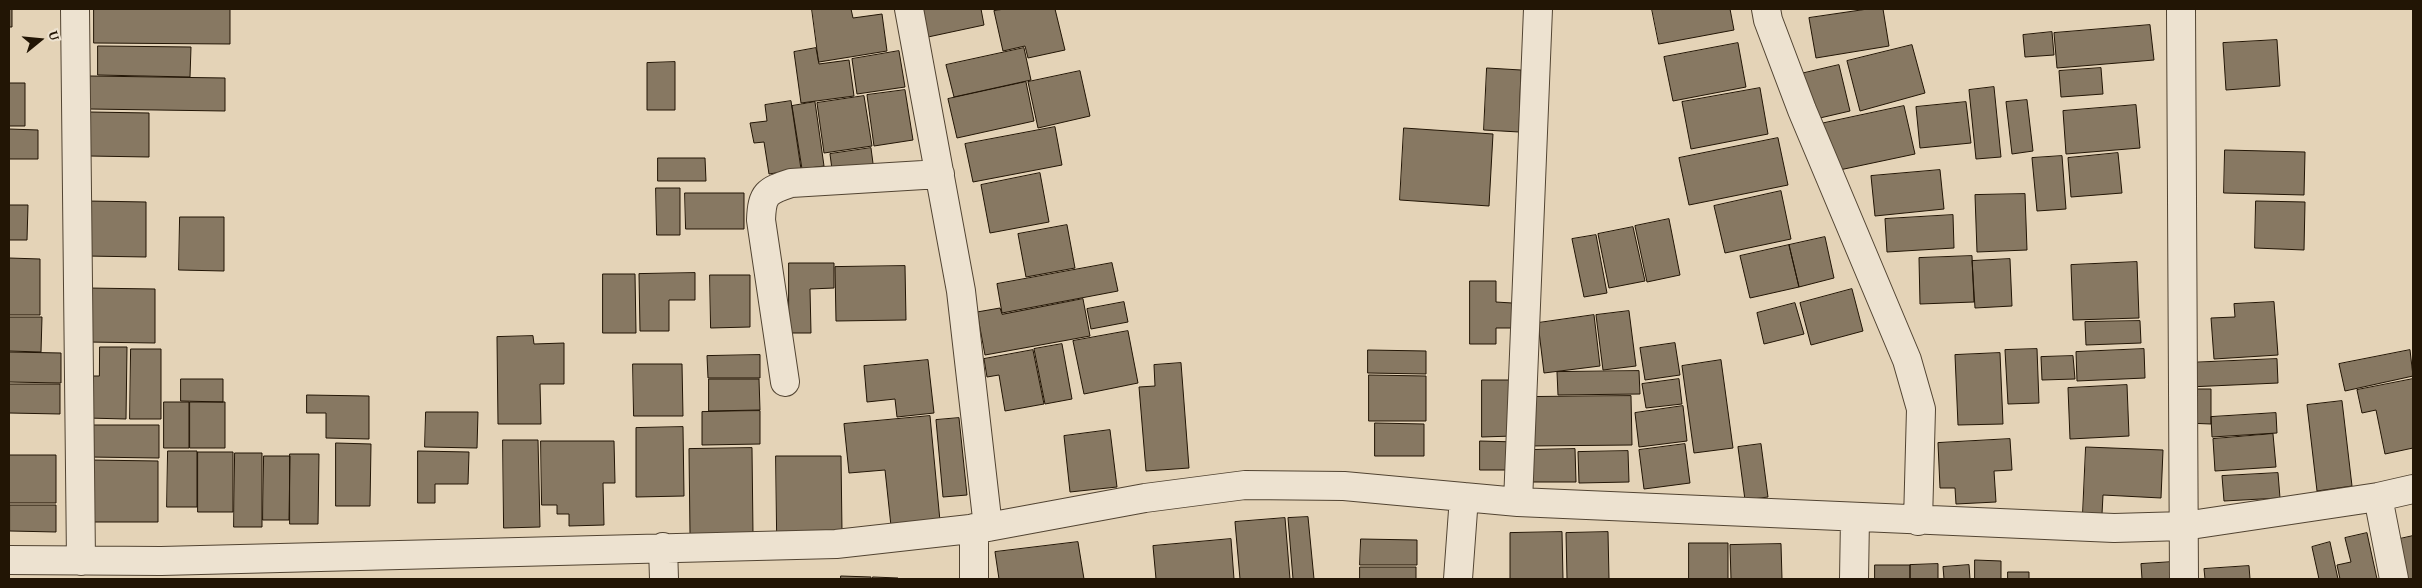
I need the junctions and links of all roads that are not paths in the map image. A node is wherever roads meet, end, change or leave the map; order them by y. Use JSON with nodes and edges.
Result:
{"nodes":[{"id":1,"x":75,"y":9,"type":"edge"},
{"id":2,"x":909,"y":9,"type":"edge"},
{"id":3,"x":1538,"y":9,"type":"edge"},
{"id":4,"x":1766,"y":9,"type":"edge"},
{"id":5,"x":2181,"y":9,"type":"edge"},
{"id":6,"x":940,"y":174,"type":"junction"},
{"id":7,"x":785,"y":382,"type":"dead end"},
{"id":8,"x":2413,"y":489,"type":"edge"},
{"id":9,"x":1464,"y":497,"type":"junction"},
{"id":10,"x":2378,"y":497,"type":"junction"},
{"id":11,"x":1518,"y":502,"type":"junction"},
{"id":12,"x":1855,"y":518,"type":"junction"},
{"id":13,"x":1918,"y":521,"type":"junction"},
{"id":14,"x":2184,"y":526,"type":"junction"},
{"id":15,"x":981,"y":527,"type":"junction"},
{"id":16,"x":663,"y":546,"type":"junction"},
{"id":17,"x":9,"y":560,"type":"edge"},
{"id":18,"x":81,"y":561,"type":"junction"},
{"id":19,"x":161,"y":570,"type":"edge"},
{"id":20,"x":664,"y":579,"type":"edge"},
{"id":21,"x":974,"y":579,"type":"edge"},
{"id":22,"x":1458,"y":579,"type":"edge"},
{"id":23,"x":1854,"y":579,"type":"edge"},
{"id":24,"x":2184,"y":579,"type":"edge"},
{"id":25,"x":2394,"y":579,"type":"edge"}],
"edges":[{"from":1,"to":18,"type":"street"},
{"from":2,"to":6,"type":"street"},
{"from":3,"to":11,"type":"street"},
{"from":4,"to":13,"type":"street"},
{"from":5,"to":14,"type":"street"},
{"from":6,"to":7,"type":"street"},
{"from":6,"to":15,"type":"street"},
{"from":8,"to":10,"type":"street"},
{"from":9,"to":11,"type":"street"},
{"from":9,"to":15,"type":"street"},
{"from":9,"to":22,"type":"street"},
{"from":10,"to":14,"type":"street"},
{"from":10,"to":25,"type":"street"},
{"from":11,"to":12,"type":"street"},
{"from":12,"to":13,"type":"street"},
{"from":12,"to":23,"type":"street"},
{"from":13,"to":14,"type":"street"},
{"from":14,"to":24,"type":"street"},
{"from":15,"to":16,"type":"street"},
{"from":15,"to":21,"type":"street"},
{"from":16,"to":19,"type":"street"},
{"from":16,"to":20,"type":"street"},
{"from":17,"to":18,"type":"street"},
{"from":18,"to":19,"type":"street"}]}
